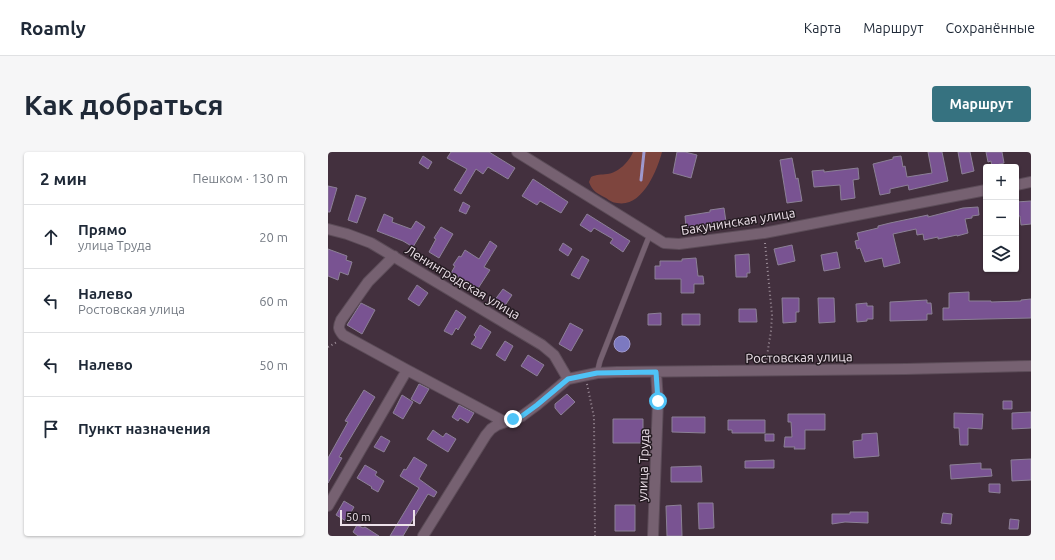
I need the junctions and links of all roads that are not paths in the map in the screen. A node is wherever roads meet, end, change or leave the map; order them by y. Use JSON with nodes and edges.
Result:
{"nodes":[{"id":1,"x":517,"y":152,"type":"edge"},
{"id":2,"x":1031,"y":182,"type":"edge"},
{"id":3,"x":1019,"y":184,"type":"edge"},
{"id":4,"x":983,"y":191,"type":"edge"},
{"id":5,"x":328,"y":229,"type":"edge"},
{"id":6,"x":650,"y":234,"type":"junction"},
{"id":7,"x":394,"y":256,"type":"junction"},
{"id":8,"x":1031,"y":366,"type":"edge"},
{"id":9,"x":407,"y":370,"type":"junction"},
{"id":10,"x":656,"y":372,"type":"junction"},
{"id":11,"x":597,"y":373,"type":"junction"},
{"id":12,"x":568,"y":379,"type":"junction"},
{"id":13,"x":505,"y":422,"type":"junction"},
{"id":14,"x":328,"y":506,"type":"edge"},
{"id":15,"x":423,"y":536,"type":"edge"},
{"id":16,"x":653,"y":536,"type":"edge"}],
"edges":[{"from":1,"to":6,"type":"street","name":"Бакунинская улица"},
{"from":2,"to":3,"type":"street"},
{"from":4,"to":6,"type":"street","name":"Бакунинская улица"},
{"from":5,"to":7,"type":"street","name":"Ленинградская улица"},
{"from":6,"to":11,"type":"lane"},
{"from":7,"to":9,"type":"street"},
{"from":7,"to":12,"type":"street","name":"Ленинградская улица"},
{"from":8,"to":10,"type":"street","name":"Ростовская улица"},
{"from":9,"to":13,"type":"street"},
{"from":9,"to":14,"type":"street"},
{"from":10,"to":11,"type":"street","name":"Ростовская улица"},
{"from":10,"to":16,"type":"street","name":"улица Труда"},
{"from":11,"to":12,"type":"street","name":"Ростовская улица"},
{"from":12,"to":13,"type":"street"},
{"from":13,"to":15,"type":"street"}]}
